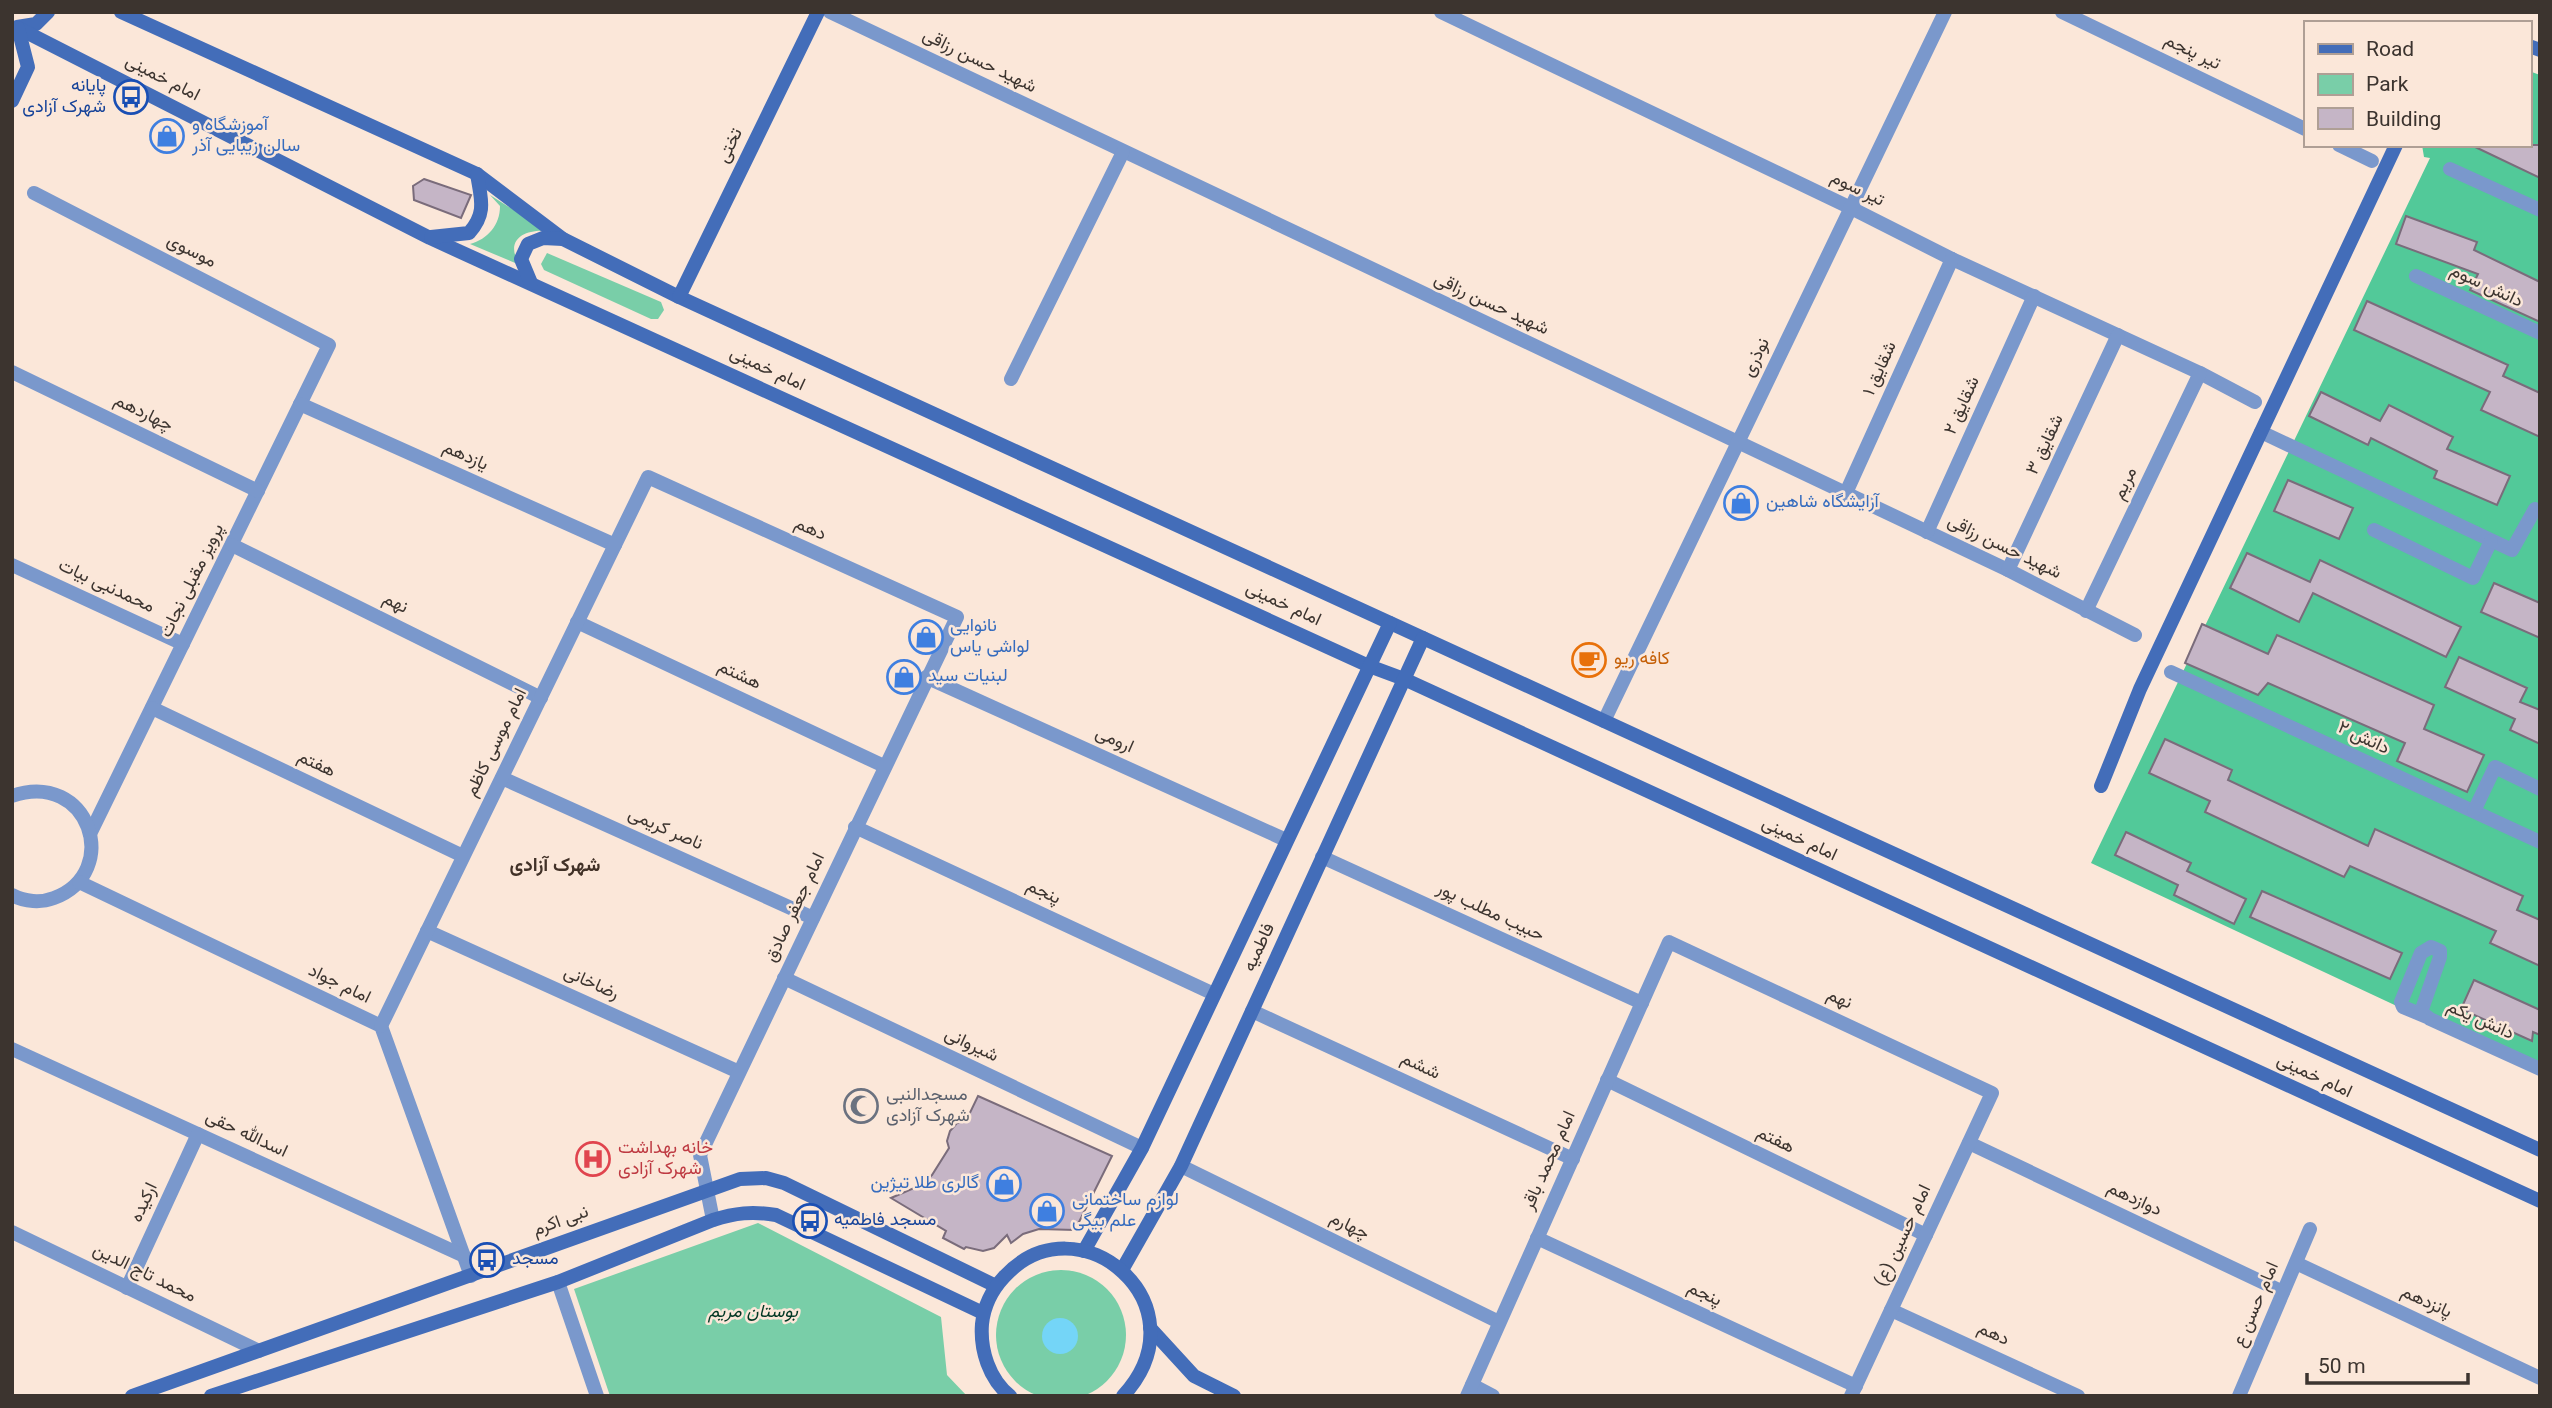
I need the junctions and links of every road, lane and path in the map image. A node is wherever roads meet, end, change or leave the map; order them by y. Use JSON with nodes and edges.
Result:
{"nodes":[{"id":1,"x":48,"y":12,"type":"edge"},
{"id":2,"x":121,"y":12,"type":"edge"},
{"id":3,"x":818,"y":12,"type":"edge"},
{"id":4,"x":830,"y":12,"type":"edge"},
{"id":5,"x":1441,"y":12,"type":"edge"},
{"id":6,"x":1945,"y":12,"type":"edge"},
{"id":7,"x":2062,"y":12,"type":"edge"},
{"id":8,"x":15,"y":27,"type":"edge"},
{"id":9,"x":12,"y":101,"type":"edge"},
{"id":10,"x":2304,"y":129,"type":"edge"},
{"id":11,"x":2343,"y":147,"type":"edge"},
{"id":12,"x":2395,"y":147,"type":"edge"},
{"id":13,"x":1123,"y":152,"type":"junction"},
{"id":14,"x":2372,"y":161,"type":"dead end"},
{"id":15,"x":2450,"y":169,"type":"dead end"},
{"id":16,"x":477,"y":174,"type":"junction"},
{"id":17,"x":34,"y":193,"type":"dead end"},
{"id":18,"x":1850,"y":208,"type":"junction"},
{"id":19,"x":2540,"y":210,"type":"edge"},
{"id":20,"x":430,"y":238,"type":"junction"},
{"id":21,"x":563,"y":239,"type":"junction"},
{"id":22,"x":1952,"y":259,"type":"junction"},
{"id":23,"x":2416,"y":276,"type":"dead end"},
{"id":24,"x":531,"y":283,"type":"junction"},
{"id":25,"x":2034,"y":296,"type":"junction"},
{"id":26,"x":679,"y":297,"type":"junction"},
{"id":27,"x":2540,"y":333,"type":"edge"},
{"id":28,"x":2118,"y":335,"type":"junction"},
{"id":29,"x":329,"y":345,"type":"joint"},
{"id":30,"x":12,"y":372,"type":"edge"},
{"id":31,"x":2200,"y":373,"type":"junction"},
{"id":32,"x":1011,"y":379,"type":"dead end"},
{"id":33,"x":2255,"y":402,"type":"dead end"},
{"id":34,"x":300,"y":404,"type":"junction"},
{"id":35,"x":2261,"y":432,"type":"junction"},
{"id":36,"x":1738,"y":442,"type":"junction"},
{"id":37,"x":648,"y":477,"type":"joint"},
{"id":38,"x":258,"y":491,"type":"junction"},
{"id":39,"x":1845,"y":495,"type":"junction"},
{"id":40,"x":2535,"y":509,"type":"dead end"},
{"id":41,"x":2374,"y":530,"type":"dead end"},
{"id":42,"x":1927,"y":532,"type":"junction"},
{"id":43,"x":2491,"y":541,"type":"junction"},
{"id":44,"x":232,"y":545,"type":"junction"},
{"id":45,"x":615,"y":545,"type":"junction"},
{"id":46,"x":12,"y":565,"type":"edge"},
{"id":47,"x":2008,"y":570,"type":"junction"},
{"id":48,"x":2086,"y":611,"type":"junction"},
{"id":49,"x":957,"y":617,"type":"joint"},
{"id":50,"x":577,"y":622,"type":"junction"},
{"id":51,"x":1390,"y":623,"type":"junction"},
{"id":52,"x":2135,"y":635,"type":"dead end"},
{"id":53,"x":1423,"y":638,"type":"junction"},
{"id":54,"x":183,"y":644,"type":"junction"},
{"id":55,"x":1369,"y":666,"type":"junction"},
{"id":56,"x":2171,"y":671,"type":"dead end"},
{"id":57,"x":926,"y":677,"type":"junction"},
{"id":58,"x":1404,"y":679,"type":"junction"},
{"id":59,"x":541,"y":698,"type":"junction"},
{"id":60,"x":152,"y":708,"type":"junction"},
{"id":61,"x":1604,"y":721,"type":"junction"},
{"id":62,"x":884,"y":765,"type":"junction"},
{"id":63,"x":502,"y":778,"type":"junction"},
{"id":64,"x":2101,"y":786,"type":"dead end"},
{"id":65,"x":2540,"y":789,"type":"edge"},
{"id":66,"x":13,"y":795,"type":"edge"},
{"id":67,"x":2474,"y":811,"type":"junction"},
{"id":68,"x":855,"y":827,"type":"junction"},
{"id":69,"x":90,"y":834,"type":"junction"},
{"id":70,"x":1286,"y":840,"type":"junction"},
{"id":71,"x":2540,"y":842,"type":"edge"},
{"id":72,"x":463,"y":856,"type":"junction"},
{"id":73,"x":1322,"y":858,"type":"junction"},
{"id":74,"x":79,"y":882,"type":"junction"},
{"id":75,"x":12,"y":895,"type":"edge"},
{"id":76,"x":813,"y":918,"type":"junction"},
{"id":77,"x":427,"y":931,"type":"junction"},
{"id":78,"x":1669,"y":942,"type":"joint"},
{"id":79,"x":784,"y":978,"type":"junction"},
{"id":80,"x":1214,"y":994,"type":"junction"},
{"id":81,"x":1642,"y":1003,"type":"junction"},
{"id":82,"x":1252,"y":1011,"type":"junction"},
{"id":83,"x":2427,"y":1017,"type":"junction"},
{"id":84,"x":381,"y":1026,"type":"junction"},
{"id":85,"x":12,"y":1049,"type":"edge"},
{"id":86,"x":2540,"y":1069,"type":"edge"},
{"id":87,"x":739,"y":1072,"type":"junction"},
{"id":88,"x":1607,"y":1080,"type":"junction"},
{"id":89,"x":1992,"y":1093,"type":"joint"},
{"id":90,"x":198,"y":1134,"type":"junction"},
{"id":91,"x":1969,"y":1143,"type":"junction"},
{"id":92,"x":1142,"y":1148,"type":"junction"},
{"id":93,"x":2540,"y":1150,"type":"edge"},
{"id":94,"x":1573,"y":1159,"type":"junction"},
{"id":95,"x":1181,"y":1166,"type":"junction"},
{"id":96,"x":707,"y":1189,"type":"junction"},
{"id":97,"x":2540,"y":1201,"type":"edge"},
{"id":98,"x":713,"y":1220,"type":"junction"},
{"id":99,"x":2310,"y":1229,"type":"dead end"},
{"id":100,"x":12,"y":1232,"type":"edge"},
{"id":101,"x":1926,"y":1236,"type":"junction"},
{"id":102,"x":1537,"y":1238,"type":"junction"},
{"id":103,"x":1084,"y":1251,"type":"junction"},
{"id":104,"x":464,"y":1256,"type":"junction"},
{"id":105,"x":2295,"y":1263,"type":"junction"},
{"id":106,"x":1122,"y":1270,"type":"junction"},
{"id":107,"x":471,"y":1276,"type":"junction"},
{"id":108,"x":558,"y":1282,"type":"junction"},
{"id":109,"x":996,"y":1286,"type":"junction"},
{"id":110,"x":127,"y":1288,"type":"junction"},
{"id":111,"x":2283,"y":1292,"type":"junction"},
{"id":112,"x":1891,"y":1310,"type":"junction"},
{"id":113,"x":984,"y":1313,"type":"junction"},
{"id":114,"x":1499,"y":1322,"type":"junction"},
{"id":115,"x":1150,"y":1328,"type":"junction"},
{"id":116,"x":259,"y":1351,"type":"junction"},
{"id":117,"x":2540,"y":1378,"type":"edge"},
{"id":118,"x":1470,"y":1390,"type":"edge"},
{"id":119,"x":1853,"y":1391,"type":"edge"},
{"id":120,"x":132,"y":1396,"type":"edge"},
{"id":121,"x":211,"y":1396,"type":"edge"},
{"id":122,"x":597,"y":1396,"type":"edge"},
{"id":123,"x":1010,"y":1396,"type":"edge"},
{"id":124,"x":1123,"y":1396,"type":"edge"},
{"id":125,"x":1234,"y":1396,"type":"edge"},
{"id":126,"x":1493,"y":1396,"type":"edge"},
{"id":127,"x":2078,"y":1396,"type":"edge"},
{"id":128,"x":2239,"y":1396,"type":"edge"}],
"edges":[{"from":1,"to":8,"type":"street"},
{"from":2,"to":16,"type":"street","name":"امام خمینی"},
{"from":3,"to":26,"type":"street","name":"تختی"},
{"from":4,"to":13,"type":"street","name":"شهید حسن رزاقی"},
{"from":5,"to":18,"type":"street","name":"تیر سوم"},
{"from":6,"to":18,"type":"street","name":"نوذری"},
{"from":7,"to":10,"type":"street","name":"تیر پنجم"},
{"from":8,"to":9,"type":"street"},
{"from":8,"to":20,"type":"street","name":"امام خمینی"},
{"from":11,"to":14,"type":"street"},
{"from":12,"to":35,"type":"street"},
{"from":13,"to":32,"type":"street"},
{"from":13,"to":36,"type":"street","name":"شهید حسن رزاقی"},
{"from":15,"to":19,"type":"street"},
{"from":16,"to":20,"type":"street"},
{"from":16,"to":21,"type":"street","name":"امام خمینی"},
{"from":17,"to":29,"type":"street","name":"موسوی"},
{"from":18,"to":22,"type":"street","name":"تیر سوم"},
{"from":18,"to":36,"type":"street","name":"نوذری"},
{"from":20,"to":24,"type":"street","name":"امام خمینی"},
{"from":21,"to":24,"type":"street"},
{"from":21,"to":26,"type":"street","name":"امام خمینی"},
{"from":22,"to":25,"type":"street","name":"تیر سوم"},
{"from":22,"to":39,"type":"street","name":"شقایق ۱"},
{"from":23,"to":27,"type":"street","name":"دانش سوم"},
{"from":24,"to":55,"type":"street","name":"امام خمینی"},
{"from":25,"to":28,"type":"street","name":"تیر سوم"},
{"from":25,"to":42,"type":"street","name":"شقایق ۲"},
{"from":26,"to":51,"type":"street","name":"امام خمینی"},
{"from":28,"to":31,"type":"street","name":"تیر سوم"},
{"from":28,"to":47,"type":"street","name":"شقایق ۳"},
{"from":29,"to":34,"type":"street","name":"پرویز مقبلی نجات"},
{"from":30,"to":38,"type":"street","name":"چهاردهم"},
{"from":31,"to":33,"type":"street","name":"تیر سوم"},
{"from":31,"to":48,"type":"street","name":"مریم"},
{"from":34,"to":38,"type":"street","name":"پرویز مقبلی نجات"},
{"from":34,"to":45,"type":"street","name":"یازدهم"},
{"from":35,"to":43,"type":"street"},
{"from":35,"to":64,"type":"street"},
{"from":36,"to":39,"type":"street","name":"شهید حسن رزاقی"},
{"from":36,"to":61,"type":"street","name":"نوذری"},
{"from":37,"to":45,"type":"street","name":"امام موسی کاظم"},
{"from":37,"to":49,"type":"street","name":"دهم"},
{"from":38,"to":44,"type":"street","name":"پرویز مقبلی نجات"},
{"from":39,"to":42,"type":"street","name":"شهید حسن رزاقی"},
{"from":40,"to":43,"type":"street"},
{"from":41,"to":43,"type":"street"},
{"from":42,"to":47,"type":"street","name":"شهید حسن رزاقی"},
{"from":44,"to":54,"type":"street","name":"پرویز مقبلی نجات"},
{"from":44,"to":59,"type":"street","name":"نهم"},
{"from":45,"to":50,"type":"street","name":"امام موسی کاظم"},
{"from":46,"to":54,"type":"street","name":"محمدنبی بیات"},
{"from":47,"to":48,"type":"street","name":"شهید حسن رزاقی"},
{"from":48,"to":52,"type":"street","name":"شهید حسن رزاقی"},
{"from":49,"to":57,"type":"street","name":"امام جعفر صادق"},
{"from":50,"to":59,"type":"street","name":"امام موسی کاظم"},
{"from":50,"to":62,"type":"street","name":"هشتم"},
{"from":51,"to":53,"type":"street","name":"امام خمینی"},
{"from":51,"to":55,"type":"street","name":"فاطمیه"},
{"from":53,"to":58,"type":"street","name":"فاطمیه"},
{"from":53,"to":61,"type":"street","name":"امام خمینی"},
{"from":54,"to":60,"type":"street","name":"پرویز مقبلی نجات"},
{"from":55,"to":58,"type":"street","name":"امام خمینی"},
{"from":55,"to":70,"type":"street","name":"فاطمیه"},
{"from":56,"to":67,"type":"street","name":"دانش ۲"},
{"from":57,"to":62,"type":"street","name":"امام جعفر صادق"},
{"from":57,"to":70,"type":"street","name":"ارومی"},
{"from":58,"to":73,"type":"street","name":"فاطمیه"},
{"from":58,"to":97,"type":"street","name":"امام خمینی"},
{"from":59,"to":63,"type":"street","name":"امام موسی کاظم"},
{"from":60,"to":69,"type":"street","name":"پرویز مقبلی نجات"},
{"from":60,"to":72,"type":"street","name":"هفتم"},
{"from":61,"to":93,"type":"street","name":"امام خمینی"},
{"from":62,"to":68,"type":"street","name":"امام جعفر صادق"},
{"from":63,"to":72,"type":"street","name":"امام موسی کاظم"},
{"from":63,"to":76,"type":"street","name":"ناصر کریمی"},
{"from":65,"to":67,"type":"street"},
{"from":66,"to":69,"type":"street"},
{"from":67,"to":71,"type":"street","name":"دانش ۲"},
{"from":68,"to":76,"type":"street","name":"امام جعفر صادق"},
{"from":68,"to":80,"type":"street","name":"پنجم"},
{"from":69,"to":74,"type":"street"},
{"from":70,"to":80,"type":"street","name":"فاطمیه"},
{"from":72,"to":77,"type":"street","name":"امام موسی کاظم"},
{"from":73,"to":81,"type":"street","name":"حبیب مطلب پور"},
{"from":73,"to":82,"type":"street","name":"فاطمیه"},
{"from":74,"to":75,"type":"street"},
{"from":74,"to":84,"type":"street","name":"امام جواد"},
{"from":76,"to":79,"type":"street","name":"امام جعفر صادق"},
{"from":77,"to":84,"type":"street","name":"امام موسی کاظم"},
{"from":77,"to":87,"type":"street","name":"رضاخانی"},
{"from":78,"to":81,"type":"street","name":"امام محمد باقر"},
{"from":78,"to":89,"type":"street","name":"نهم"},
{"from":79,"to":87,"type":"street","name":"امام جعفر صادق"},
{"from":79,"to":92,"type":"street","name":"شیروانی"},
{"from":80,"to":92,"type":"street","name":"فاطمیه"},
{"from":81,"to":88,"type":"street","name":"امام محمد باقر"},
{"from":82,"to":94,"type":"street","name":"ششم"},
{"from":82,"to":95,"type":"street","name":"فاطمیه"},
{"from":83,"to":83,"type":"street","name":"دانش یکم"},
{"from":83,"to":86,"type":"street","name":"دانش یکم"},
{"from":84,"to":104,"type":"street","name":"امام جواد"},
{"from":85,"to":90,"type":"street","name":"اسدالله حقی"},
{"from":87,"to":96,"type":"street","name":"امام جعفر صادق"},
{"from":88,"to":94,"type":"street","name":"امام محمد باقر"},
{"from":88,"to":101,"type":"street","name":"هفتم"},
{"from":89,"to":91,"type":"street","name":"امام حسین (ع)"},
{"from":90,"to":104,"type":"street","name":"اسدالله حقی"},
{"from":90,"to":110,"type":"street","name":"ارکیده"},
{"from":91,"to":101,"type":"street","name":"امام حسین (ع)"},
{"from":91,"to":111,"type":"street","name":"دوازدهم"},
{"from":92,"to":103,"type":"street","name":"فاطمیه"},
{"from":94,"to":102,"type":"street","name":"امام محمد باقر"},
{"from":95,"to":106,"type":"street","name":"فاطمیه"},
{"from":95,"to":114,"type":"street","name":"چهارم"},
{"from":96,"to":98,"type":"street","name":"امام جعفر صادق"},
{"from":96,"to":107,"type":"street","name":"نبی اکرم"},
{"from":96,"to":109,"type":"street","name":"نبی اکرم"},
{"from":98,"to":108,"type":"street"},
{"from":98,"to":113,"type":"street"},
{"from":99,"to":105,"type":"street","name":"امام حسن ع"},
{"from":100,"to":110,"type":"street","name":"محمد تاج الدین"},
{"from":101,"to":112,"type":"street","name":"امام حسین (ع)"},
{"from":102,"to":114,"type":"street","name":"امام محمد باقر"},
{"from":102,"to":119,"type":"street","name":"پنجم"},
{"from":103,"to":106,"type":"street"},
{"from":103,"to":109,"type":"street"},
{"from":104,"to":107,"type":"street","name":"امام جواد"},
{"from":105,"to":111,"type":"street","name":"امام حسن ع"},
{"from":105,"to":117,"type":"street","name":"پانزدهم"},
{"from":106,"to":115,"type":"street"},
{"from":107,"to":116,"type":"street","name":"نبی اکرم"},
{"from":108,"to":121,"type":"street"},
{"from":108,"to":122,"type":"street"},
{"from":109,"to":113,"type":"street"},
{"from":110,"to":116,"type":"street","name":"محمد تاج الدین"},
{"from":111,"to":128,"type":"street","name":"امام حسن ع"},
{"from":112,"to":119,"type":"street","name":"امام حسین (ع)"},
{"from":112,"to":127,"type":"street","name":"دهم"},
{"from":113,"to":123,"type":"street"},
{"from":114,"to":118,"type":"street","name":"امام محمد باقر"},
{"from":115,"to":124,"type":"street"},
{"from":115,"to":125,"type":"street"},
{"from":116,"to":120,"type":"street","name":"نبی اکرم"},
{"from":118,"to":126,"type":"street"}]}
